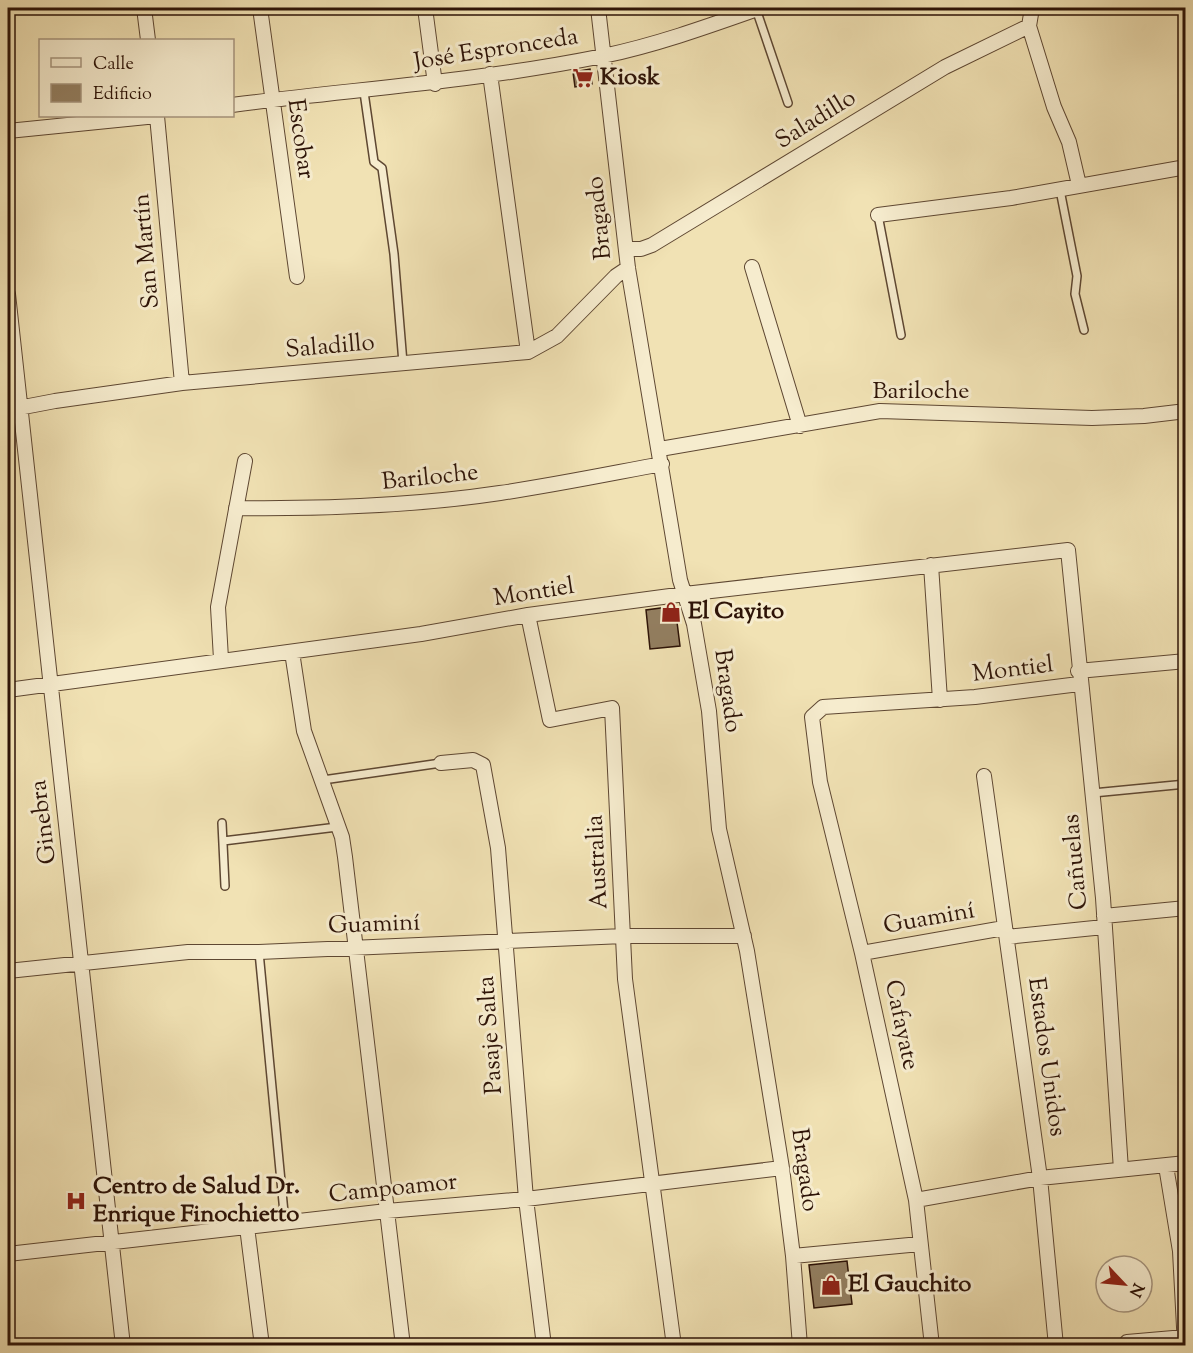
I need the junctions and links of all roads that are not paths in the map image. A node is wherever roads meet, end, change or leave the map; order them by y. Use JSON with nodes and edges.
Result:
{"nodes":[{"id":1,"x":144,"y":8,"type":"edge"},
{"id":2,"x":260,"y":8,"type":"edge"},
{"id":3,"x":425,"y":8,"type":"edge"},
{"id":4,"x":598,"y":8,"type":"edge"},
{"id":5,"x":758,"y":8,"type":"edge"},
{"id":6,"x":1032,"y":8,"type":"edge"},
{"id":7,"x":1029,"y":26,"type":"junction"},
{"id":8,"x":148,"y":39,"type":"edge"},
{"id":9,"x":604,"y":56,"type":"junction"},
{"id":10,"x":490,"y":74,"type":"junction"},
{"id":11,"x":435,"y":84,"type":"junction"},
{"id":12,"x":364,"y":92,"type":"junction"},
{"id":13,"x":271,"y":100,"type":"junction"},
{"id":14,"x":788,"y":103,"type":"dead end"},
{"id":15,"x":234,"y":105,"type":"edge"},
{"id":16,"x":147,"y":117,"type":"edge"},
{"id":17,"x":157,"y":117,"type":"edge"},
{"id":18,"x":8,"y":131,"type":"edge"},
{"id":19,"x":1185,"y":167,"type":"edge"},
{"id":20,"x":1079,"y":185,"type":"junction"},
{"id":21,"x":1060,"y":190,"type":"junction"},
{"id":22,"x":878,"y":215,"type":"joint"},
{"id":23,"x":627,"y":249,"type":"junction"},
{"id":24,"x":752,"y":267,"type":"dead end"},
{"id":25,"x":628,"y":268,"type":"junction"},
{"id":26,"x":297,"y":277,"type":"dead end"},
{"id":27,"x":8,"y":294,"type":"edge"},
{"id":28,"x":1084,"y":330,"type":"dead end"},
{"id":29,"x":901,"y":335,"type":"dead end"},
{"id":30,"x":528,"y":352,"type":"junction"},
{"id":31,"x":403,"y":363,"type":"junction"},
{"id":32,"x":182,"y":383,"type":"junction"},
{"id":33,"x":13,"y":410,"type":"edge"},
{"id":34,"x":1185,"y":411,"type":"edge"},
{"id":35,"x":800,"y":426,"type":"junction"},
{"id":36,"x":660,"y":449,"type":"junction"},
{"id":37,"x":245,"y":461,"type":"dead end"},
{"id":38,"x":662,"y":464,"type":"junction"},
{"id":39,"x":236,"y":508,"type":"junction"},
{"id":40,"x":1068,"y":550,"type":"joint"},
{"id":41,"x":931,"y":565,"type":"junction"},
{"id":42,"x":685,"y":594,"type":"junction"},
{"id":43,"x":528,"y":615,"type":"junction"},
{"id":44,"x":292,"y":652,"type":"junction"},
{"id":45,"x":221,"y":659,"type":"junction"},
{"id":46,"x":1185,"y":661,"type":"edge"},
{"id":47,"x":1079,"y":678,"type":"junction"},
{"id":48,"x":51,"y":684,"type":"junction"},
{"id":49,"x":8,"y":690,"type":"edge"},
{"id":50,"x":940,"y":700,"type":"junction"},
{"id":51,"x":812,"y":717,"type":"joint"},
{"id":52,"x":441,"y":763,"type":"joint"},
{"id":53,"x":984,"y":776,"type":"dead end"},
{"id":54,"x":323,"y":780,"type":"junction"},
{"id":55,"x":1185,"y":784,"type":"edge"},
{"id":56,"x":1093,"y":793,"type":"junction"},
{"id":57,"x":222,"y":823,"type":"dead end"},
{"id":58,"x":338,"y":827,"type":"junction"},
{"id":59,"x":223,"y":841,"type":"junction"},
{"id":60,"x":225,"y":886,"type":"dead end"},
{"id":61,"x":1185,"y":908,"type":"edge"},
{"id":62,"x":1104,"y":921,"type":"junction"},
{"id":63,"x":1006,"y":932,"type":"junction"},
{"id":64,"x":624,"y":936,"type":"junction"},
{"id":65,"x":744,"y":936,"type":"junction"},
{"id":66,"x":507,"y":941,"type":"junction"},
{"id":67,"x":355,"y":948,"type":"junction"},
{"id":68,"x":259,"y":952,"type":"junction"},
{"id":69,"x":862,"y":953,"type":"junction"},
{"id":70,"x":83,"y":964,"type":"junction"},
{"id":71,"x":8,"y":972,"type":"edge"},
{"id":72,"x":1185,"y":1163,"type":"edge"},
{"id":73,"x":1166,"y":1166,"type":"junction"},
{"id":74,"x":782,"y":1168,"type":"junction"},
{"id":75,"x":1121,"y":1170,"type":"junction"},
{"id":76,"x":1040,"y":1178,"type":"junction"},
{"id":77,"x":651,"y":1182,"type":"junction"},
{"id":78,"x":526,"y":1199,"type":"junction"},
{"id":79,"x":916,"y":1200,"type":"junction"},
{"id":80,"x":387,"y":1211,"type":"junction"},
{"id":81,"x":285,"y":1223,"type":"junction"},
{"id":82,"x":247,"y":1227,"type":"junction"},
{"id":83,"x":112,"y":1242,"type":"junction"},
{"id":84,"x":920,"y":1244,"type":"junction"},
{"id":85,"x":8,"y":1254,"type":"edge"},
{"id":86,"x":793,"y":1256,"type":"junction"},
{"id":87,"x":1185,"y":1337,"type":"edge"},
{"id":88,"x":1127,"y":1342,"type":"dead end"},
{"id":89,"x":123,"y":1346,"type":"edge"},
{"id":90,"x":262,"y":1346,"type":"edge"},
{"id":91,"x":403,"y":1346,"type":"edge"},
{"id":92,"x":544,"y":1346,"type":"edge"},
{"id":93,"x":674,"y":1346,"type":"edge"},
{"id":94,"x":800,"y":1346,"type":"edge"},
{"id":95,"x":932,"y":1346,"type":"edge"},
{"id":96,"x":1056,"y":1346,"type":"edge"},
{"id":97,"x":1185,"y":1346,"type":"edge"}],
"edges":[{"from":1,"to":8,"type":"street"},
{"from":2,"to":13,"type":"street","name":"Escobar"},
{"from":3,"to":11,"type":"street"},
{"from":4,"to":9,"type":"street","name":"Bragado"},
{"from":5,"to":9,"type":"street","name":"José Espronceda"},
{"from":5,"to":14,"type":"lane"},
{"from":6,"to":7,"type":"street"},
{"from":7,"to":20,"type":"street"},
{"from":7,"to":23,"type":"street","name":"Saladillo"},
{"from":9,"to":10,"type":"street","name":"José Espronceda"},
{"from":9,"to":23,"type":"street","name":"Bragado"},
{"from":10,"to":11,"type":"street","name":"José Espronceda"},
{"from":10,"to":30,"type":"street"},
{"from":11,"to":12,"type":"street","name":"José Espronceda"},
{"from":12,"to":13,"type":"street","name":"José Espronceda"},
{"from":12,"to":31,"type":"lane"},
{"from":13,"to":15,"type":"street","name":"José Espronceda"},
{"from":13,"to":26,"type":"street","name":"Escobar"},
{"from":16,"to":18,"type":"street"},
{"from":17,"to":32,"type":"street","name":"San Martín"},
{"from":19,"to":20,"type":"street"},
{"from":20,"to":21,"type":"street"},
{"from":21,"to":22,"type":"street"},
{"from":21,"to":28,"type":"lane"},
{"from":22,"to":29,"type":"lane"},
{"from":23,"to":25,"type":"street","name":"Bragado"},
{"from":24,"to":35,"type":"street"},
{"from":25,"to":30,"type":"street","name":"Saladillo"},
{"from":25,"to":36,"type":"street","name":"Bragado"},
{"from":27,"to":33,"type":"street","name":"Ginebra"},
{"from":30,"to":31,"type":"street","name":"Saladillo"},
{"from":31,"to":32,"type":"street","name":"Saladillo"},
{"from":32,"to":33,"type":"street","name":"Saladillo"},
{"from":33,"to":48,"type":"street","name":"Ginebra"},
{"from":34,"to":35,"type":"street","name":"Bariloche"},
{"from":35,"to":36,"type":"street","name":"Bariloche"},
{"from":36,"to":38,"type":"street","name":"Bragado"},
{"from":37,"to":39,"type":"street"},
{"from":38,"to":39,"type":"street","name":"Bariloche"},
{"from":38,"to":42,"type":"street","name":"Bragado"},
{"from":39,"to":45,"type":"street"},
{"from":40,"to":41,"type":"street","name":"Montiel"},
{"from":40,"to":47,"type":"street","name":"Cañuelas"},
{"from":41,"to":42,"type":"street","name":"Montiel"},
{"from":41,"to":50,"type":"street"},
{"from":42,"to":43,"type":"street","name":"Montiel"},
{"from":42,"to":65,"type":"street","name":"Bragado"},
{"from":43,"to":44,"type":"street","name":"Montiel"},
{"from":43,"to":64,"type":"street","name":"Australia"},
{"from":44,"to":45,"type":"street","name":"Montiel"},
{"from":44,"to":54,"type":"street"},
{"from":45,"to":48,"type":"street","name":"Montiel"},
{"from":46,"to":47,"type":"street","name":"Montiel"},
{"from":47,"to":50,"type":"street","name":"Montiel"},
{"from":47,"to":56,"type":"street","name":"Cañuelas"},
{"from":48,"to":49,"type":"street","name":"Montiel"},
{"from":48,"to":70,"type":"street","name":"Ginebra"},
{"from":50,"to":51,"type":"street","name":"Montiel"},
{"from":51,"to":69,"type":"street","name":"Cafayate"},
{"from":52,"to":54,"type":"lane"},
{"from":52,"to":66,"type":"street","name":"Pasaje Salta"},
{"from":53,"to":63,"type":"street","name":"Estados Unidos"},
{"from":54,"to":58,"type":"street"},
{"from":55,"to":56,"type":"lane"},
{"from":56,"to":62,"type":"street","name":"Cañuelas"},
{"from":57,"to":59,"type":"lane"},
{"from":58,"to":59,"type":"lane"},
{"from":58,"to":67,"type":"street"},
{"from":59,"to":60,"type":"lane"},
{"from":61,"to":62,"type":"street","name":"Guaminí"},
{"from":62,"to":63,"type":"street","name":"Guaminí"},
{"from":62,"to":75,"type":"street","name":"Cañuelas"},
{"from":63,"to":69,"type":"street","name":"Guaminí"},
{"from":63,"to":76,"type":"street","name":"Estados Unidos"},
{"from":64,"to":65,"type":"street","name":"Guaminí"},
{"from":64,"to":66,"type":"street","name":"Guaminí"},
{"from":64,"to":77,"type":"street","name":"Australia"},
{"from":65,"to":74,"type":"street","name":"Bragado"},
{"from":66,"to":67,"type":"street","name":"Guaminí"},
{"from":66,"to":78,"type":"street","name":"Pasaje Salta"},
{"from":67,"to":68,"type":"street","name":"Guaminí"},
{"from":67,"to":80,"type":"street"},
{"from":68,"to":70,"type":"street","name":"Guaminí"},
{"from":68,"to":81,"type":"lane"},
{"from":69,"to":79,"type":"street","name":"Cafayate"},
{"from":70,"to":71,"type":"street","name":"Guaminí"},
{"from":70,"to":83,"type":"street","name":"Ginebra"},
{"from":72,"to":73,"type":"street"},
{"from":73,"to":75,"type":"street"},
{"from":73,"to":87,"type":"street"},
{"from":74,"to":77,"type":"street","name":"Campoamor"},
{"from":74,"to":86,"type":"street","name":"Bragado"},
{"from":75,"to":76,"type":"street"},
{"from":76,"to":79,"type":"street"},
{"from":76,"to":96,"type":"street","name":"Estados Unidos"},
{"from":77,"to":78,"type":"street","name":"Campoamor"},
{"from":77,"to":93,"type":"street","name":"Australia"},
{"from":78,"to":80,"type":"street","name":"Campoamor"},
{"from":78,"to":92,"type":"street","name":"Pasaje Salta"},
{"from":79,"to":84,"type":"street","name":"Cafayate"},
{"from":80,"to":81,"type":"street","name":"Campoamor"},
{"from":80,"to":91,"type":"street"},
{"from":81,"to":82,"type":"street","name":"Campoamor"},
{"from":82,"to":83,"type":"street","name":"Campoamor"},
{"from":82,"to":90,"type":"street"},
{"from":83,"to":85,"type":"street","name":"Campoamor"},
{"from":83,"to":89,"type":"street","name":"Ginebra"},
{"from":84,"to":86,"type":"street"},
{"from":84,"to":95,"type":"street","name":"Cafayate"},
{"from":86,"to":94,"type":"street","name":"Bragado"},
{"from":87,"to":88,"type":"street"},
{"from":87,"to":97,"type":"street"}]}
